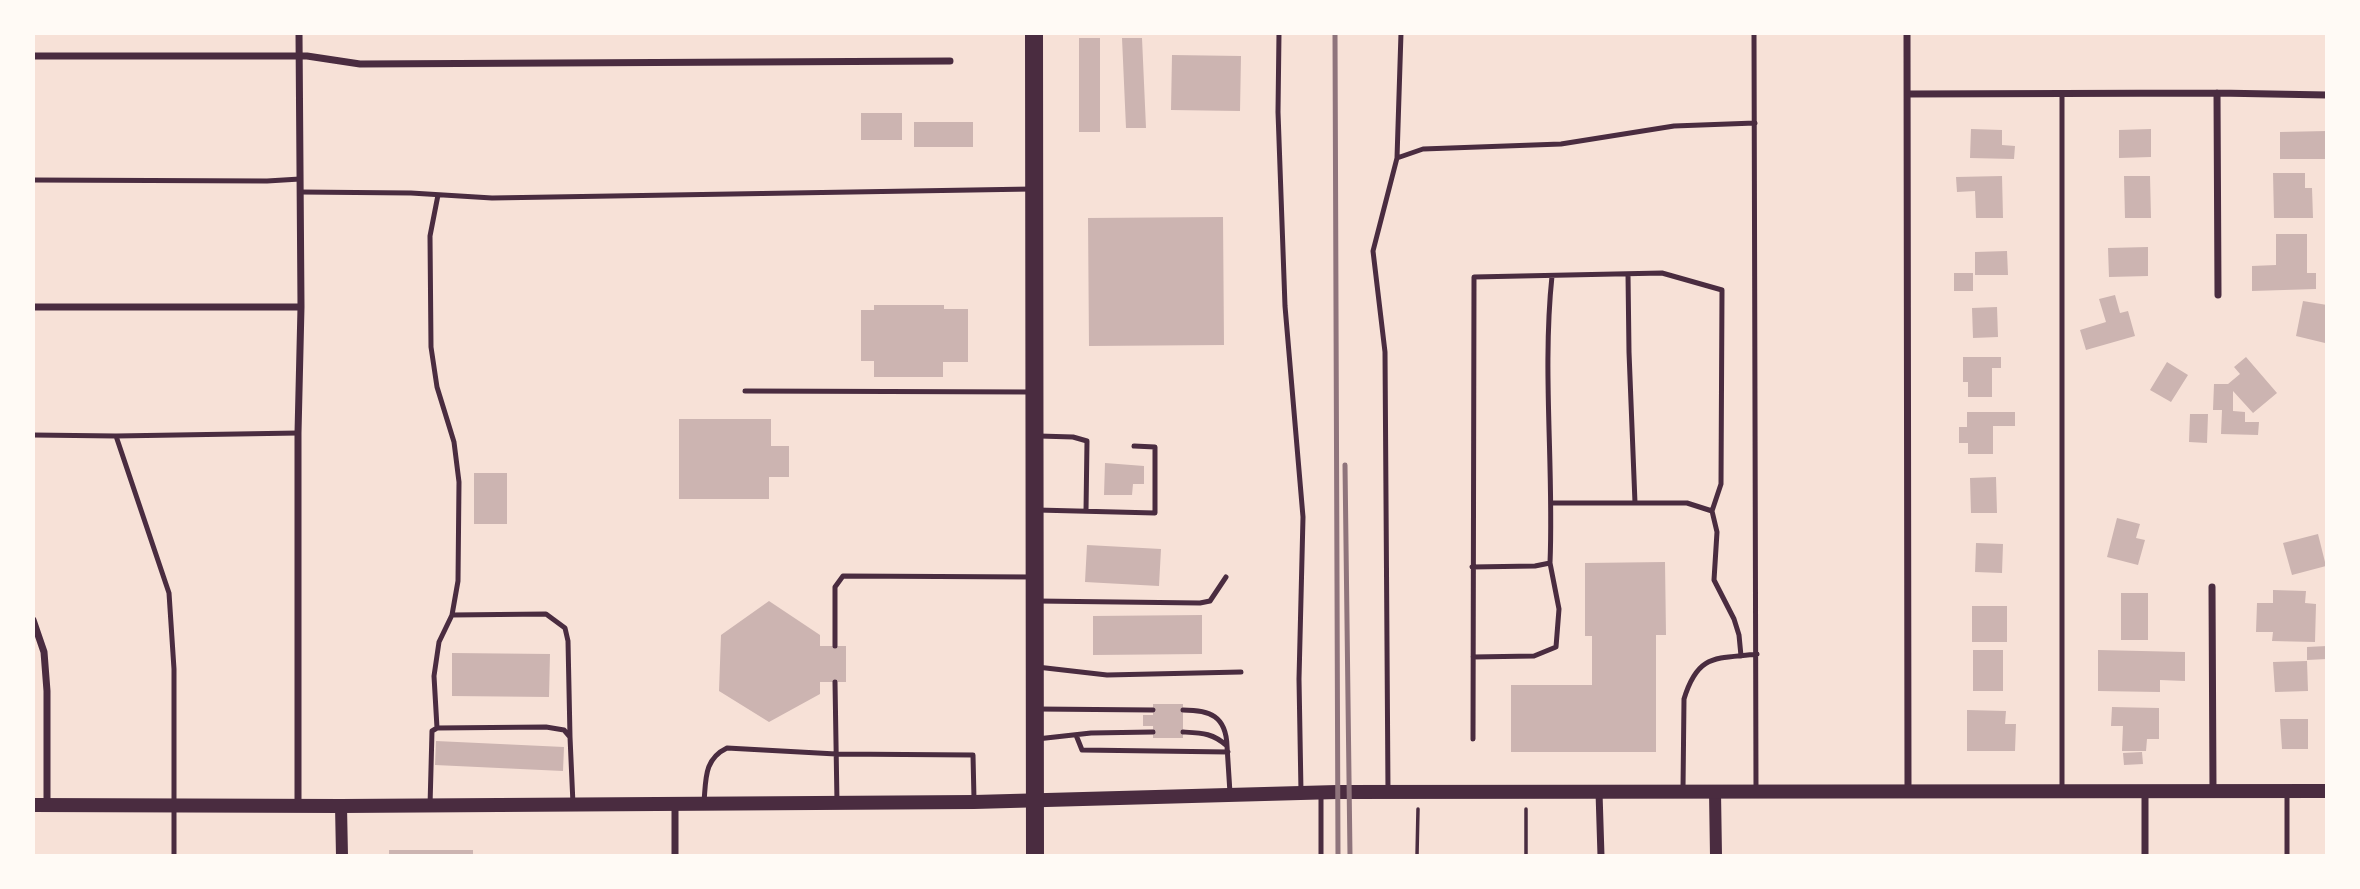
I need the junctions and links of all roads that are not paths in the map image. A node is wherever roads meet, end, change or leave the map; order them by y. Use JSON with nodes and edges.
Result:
{"nodes":[{"id":1,"x":299,"y":33,"type":"edge"},
{"id":2,"x":1034,"y":33,"type":"edge"},
{"id":3,"x":1279,"y":33,"type":"edge"},
{"id":4,"x":1401,"y":33,"type":"edge"},
{"id":5,"x":1754,"y":33,"type":"edge"},
{"id":6,"x":1907,"y":33,"type":"edge"},
{"id":7,"x":33,"y":56,"type":"edge"},
{"id":8,"x":299,"y":56,"type":"junction"},
{"id":9,"x":950,"y":61,"type":"dead end"},
{"id":10,"x":2062,"y":93,"type":"junction"},
{"id":11,"x":2217,"y":93,"type":"junction"},
{"id":12,"x":1908,"y":94,"type":"junction"},
{"id":13,"x":2327,"y":95,"type":"edge"},
{"id":14,"x":1755,"y":123,"type":"junction"},
{"id":15,"x":1397,"y":159,"type":"junction"},
{"id":16,"x":300,"y":179,"type":"junction"},
{"id":17,"x":33,"y":180,"type":"edge"},
{"id":18,"x":1034,"y":189,"type":"junction"},
{"id":19,"x":300,"y":192,"type":"junction"},
{"id":20,"x":438,"y":195,"type":"junction"},
{"id":21,"x":1628,"y":274,"type":"junction"},
{"id":22,"x":1552,"y":276,"type":"junction"},
{"id":23,"x":2218,"y":295,"type":"dead end"},
{"id":24,"x":33,"y":307,"type":"edge"},
{"id":25,"x":301,"y":307,"type":"junction"},
{"id":26,"x":745,"y":391,"type":"dead end"},
{"id":27,"x":1034,"y":392,"type":"junction"},
{"id":28,"x":298,"y":433,"type":"junction"},
{"id":29,"x":33,"y":435,"type":"edge"},
{"id":30,"x":116,"y":436,"type":"junction"},
{"id":31,"x":1034,"y":436,"type":"junction"},
{"id":32,"x":1134,"y":446,"type":"dead end"},
{"id":33,"x":1553,"y":502,"type":"junction"},
{"id":34,"x":1635,"y":503,"type":"junction"},
{"id":35,"x":1034,"y":510,"type":"junction"},
{"id":36,"x":1712,"y":511,"type":"junction"},
{"id":37,"x":1086,"y":512,"type":"junction"},
{"id":38,"x":1550,"y":564,"type":"junction"},
{"id":39,"x":1472,"y":567,"type":"junction"},
{"id":40,"x":1034,"y":577,"type":"junction"},
{"id":41,"x":1226,"y":577,"type":"dead end"},
{"id":42,"x":2212,"y":587,"type":"dead end"},
{"id":43,"x":1034,"y":601,"type":"junction"},
{"id":44,"x":452,"y":615,"type":"junction"},
{"id":45,"x":33,"y":620,"type":"edge"},
{"id":46,"x":835,"y":646,"type":"dead end"},
{"id":47,"x":1757,"y":654,"type":"junction"},
{"id":48,"x":1741,"y":656,"type":"junction"},
{"id":49,"x":1473,"y":657,"type":"junction"},
{"id":50,"x":1034,"y":666,"type":"junction"},
{"id":51,"x":1241,"y":672,"type":"dead end"},
{"id":52,"x":835,"y":682,"type":"dead end"},
{"id":53,"x":1034,"y":709,"type":"junction"},
{"id":54,"x":1153,"y":710,"type":"dead end"},
{"id":55,"x":1184,"y":710,"type":"dead end"},
{"id":56,"x":437,"y":728,"type":"junction"},
{"id":57,"x":1153,"y":732,"type":"dead end"},
{"id":58,"x":1184,"y":732,"type":"dead end"},
{"id":59,"x":1076,"y":735,"type":"junction"},
{"id":60,"x":570,"y":737,"type":"junction"},
{"id":61,"x":1473,"y":739,"type":"dead end"},
{"id":62,"x":1034,"y":740,"type":"junction"},
{"id":63,"x":1227,"y":749,"type":"junction"},
{"id":64,"x":836,"y":754,"type":"junction"},
{"id":65,"x":2062,"y":791,"type":"junction"},
{"id":66,"x":2145,"y":791,"type":"junction"},
{"id":67,"x":2213,"y":791,"type":"junction"},
{"id":68,"x":2327,"y":791,"type":"edge"},
{"id":69,"x":1321,"y":792,"type":"junction"},
{"id":70,"x":1599,"y":792,"type":"junction"},
{"id":71,"x":1683,"y":792,"type":"junction"},
{"id":72,"x":1715,"y":792,"type":"junction"},
{"id":73,"x":1756,"y":792,"type":"junction"},
{"id":74,"x":2287,"y":792,"type":"junction"},
{"id":75,"x":1301,"y":793,"type":"junction"},
{"id":76,"x":1388,"y":793,"type":"junction"},
{"id":77,"x":1909,"y":793,"type":"junction"},
{"id":78,"x":1230,"y":794,"type":"junction"},
{"id":79,"x":974,"y":802,"type":"junction"},
{"id":80,"x":1035,"y":802,"type":"junction"},
{"id":81,"x":837,"y":803,"type":"junction"},
{"id":82,"x":573,"y":804,"type":"junction"},
{"id":83,"x":675,"y":804,"type":"junction"},
{"id":84,"x":704,"y":804,"type":"junction"},
{"id":85,"x":40,"y":805,"type":"edge"},
{"id":86,"x":174,"y":805,"type":"junction"},
{"id":87,"x":298,"y":806,"type":"junction"},
{"id":88,"x":341,"y":806,"type":"junction"},
{"id":89,"x":430,"y":806,"type":"junction"},
{"id":90,"x":174,"y":856,"type":"edge"},
{"id":91,"x":342,"y":856,"type":"edge"},
{"id":92,"x":675,"y":856,"type":"edge"},
{"id":93,"x":1035,"y":856,"type":"edge"},
{"id":94,"x":1321,"y":856,"type":"edge"},
{"id":95,"x":1601,"y":856,"type":"edge"},
{"id":96,"x":1716,"y":856,"type":"edge"},
{"id":97,"x":2145,"y":856,"type":"edge"},
{"id":98,"x":2287,"y":856,"type":"edge"}],
"edges":[{"from":1,"to":8,"type":"street"},
{"from":2,"to":18,"type":"main road"},
{"from":3,"to":75,"type":"lane"},
{"from":4,"to":15,"type":"lane"},
{"from":5,"to":14,"type":"lane"},
{"from":6,"to":12,"type":"street"},
{"from":7,"to":8,"type":"street"},
{"from":8,"to":9,"type":"street"},
{"from":8,"to":16,"type":"street"},
{"from":10,"to":11,"type":"street"},
{"from":10,"to":12,"type":"street"},
{"from":10,"to":65,"type":"lane"},
{"from":11,"to":13,"type":"street"},
{"from":11,"to":23,"type":"street"},
{"from":12,"to":77,"type":"street"},
{"from":14,"to":15,"type":"lane"},
{"from":14,"to":47,"type":"lane"},
{"from":15,"to":76,"type":"lane"},
{"from":16,"to":17,"type":"lane"},
{"from":16,"to":19,"type":"street"},
{"from":18,"to":20,"type":"lane"},
{"from":18,"to":27,"type":"main road"},
{"from":19,"to":20,"type":"lane"},
{"from":19,"to":25,"type":"street"},
{"from":20,"to":44,"type":"lane"},
{"from":21,"to":22,"type":"lane"},
{"from":21,"to":34,"type":"lane"},
{"from":21,"to":36,"type":"lane"},
{"from":22,"to":33,"type":"lane"},
{"from":22,"to":39,"type":"lane"},
{"from":24,"to":25,"type":"street"},
{"from":25,"to":28,"type":"street"},
{"from":26,"to":27,"type":"lane"},
{"from":27,"to":31,"type":"main road"},
{"from":28,"to":30,"type":"lane"},
{"from":28,"to":87,"type":"street"},
{"from":29,"to":30,"type":"lane"},
{"from":30,"to":86,"type":"lane"},
{"from":31,"to":35,"type":"main road"},
{"from":31,"to":37,"type":"lane"},
{"from":32,"to":37,"type":"lane"},
{"from":33,"to":34,"type":"lane"},
{"from":33,"to":38,"type":"lane"},
{"from":34,"to":36,"type":"lane"},
{"from":35,"to":37,"type":"lane"},
{"from":35,"to":40,"type":"main road"},
{"from":36,"to":48,"type":"lane"},
{"from":38,"to":39,"type":"lane"},
{"from":38,"to":49,"type":"lane"},
{"from":39,"to":49,"type":"lane"},
{"from":40,"to":43,"type":"main road"},
{"from":40,"to":46,"type":"lane"},
{"from":41,"to":43,"type":"lane"},
{"from":42,"to":67,"type":"street"},
{"from":43,"to":50,"type":"main road"},
{"from":44,"to":56,"type":"lane"},
{"from":44,"to":60,"type":"lane"},
{"from":45,"to":85,"type":"street"},
{"from":47,"to":48,"type":"lane"},
{"from":47,"to":73,"type":"lane"},
{"from":48,"to":71,"type":"lane"},
{"from":49,"to":61,"type":"lane"},
{"from":50,"to":51,"type":"lane"},
{"from":50,"to":53,"type":"main road"},
{"from":52,"to":64,"type":"lane"},
{"from":53,"to":54,"type":"lane"},
{"from":53,"to":62,"type":"main road"},
{"from":55,"to":63,"type":"lane"},
{"from":56,"to":60,"type":"lane"},
{"from":56,"to":89,"type":"lane"},
{"from":57,"to":59,"type":"lane"},
{"from":58,"to":63,"type":"lane"},
{"from":59,"to":62,"type":"lane"},
{"from":59,"to":63,"type":"lane"},
{"from":60,"to":82,"type":"lane"},
{"from":62,"to":80,"type":"main road"},
{"from":63,"to":78,"type":"lane"},
{"from":64,"to":79,"type":"lane"},
{"from":64,"to":81,"type":"lane"},
{"from":64,"to":84,"type":"lane"},
{"from":65,"to":66,"type":"main road"},
{"from":65,"to":77,"type":"main road"},
{"from":66,"to":67,"type":"main road"},
{"from":66,"to":97,"type":"street"},
{"from":67,"to":74,"type":"main road"},
{"from":68,"to":74,"type":"main road"},
{"from":69,"to":75,"type":"main road"},
{"from":69,"to":76,"type":"main road"},
{"from":69,"to":94,"type":"lane"},
{"from":70,"to":71,"type":"main road"},
{"from":70,"to":76,"type":"main road"},
{"from":70,"to":95,"type":"street"},
{"from":71,"to":72,"type":"main road"},
{"from":72,"to":73,"type":"main road"},
{"from":72,"to":96,"type":"street"},
{"from":73,"to":77,"type":"main road"},
{"from":74,"to":98,"type":"lane"},
{"from":75,"to":78,"type":"main road"},
{"from":78,"to":80,"type":"main road"},
{"from":79,"to":80,"type":"main road"},
{"from":79,"to":81,"type":"main road"},
{"from":80,"to":93,"type":"main road"},
{"from":81,"to":84,"type":"main road"},
{"from":82,"to":83,"type":"main road"},
{"from":82,"to":89,"type":"main road"},
{"from":83,"to":84,"type":"main road"},
{"from":83,"to":92,"type":"street"},
{"from":85,"to":86,"type":"main road"},
{"from":86,"to":87,"type":"main road"},
{"from":86,"to":90,"type":"lane"},
{"from":87,"to":88,"type":"main road"},
{"from":88,"to":89,"type":"main road"},
{"from":88,"to":91,"type":"street"}]}
